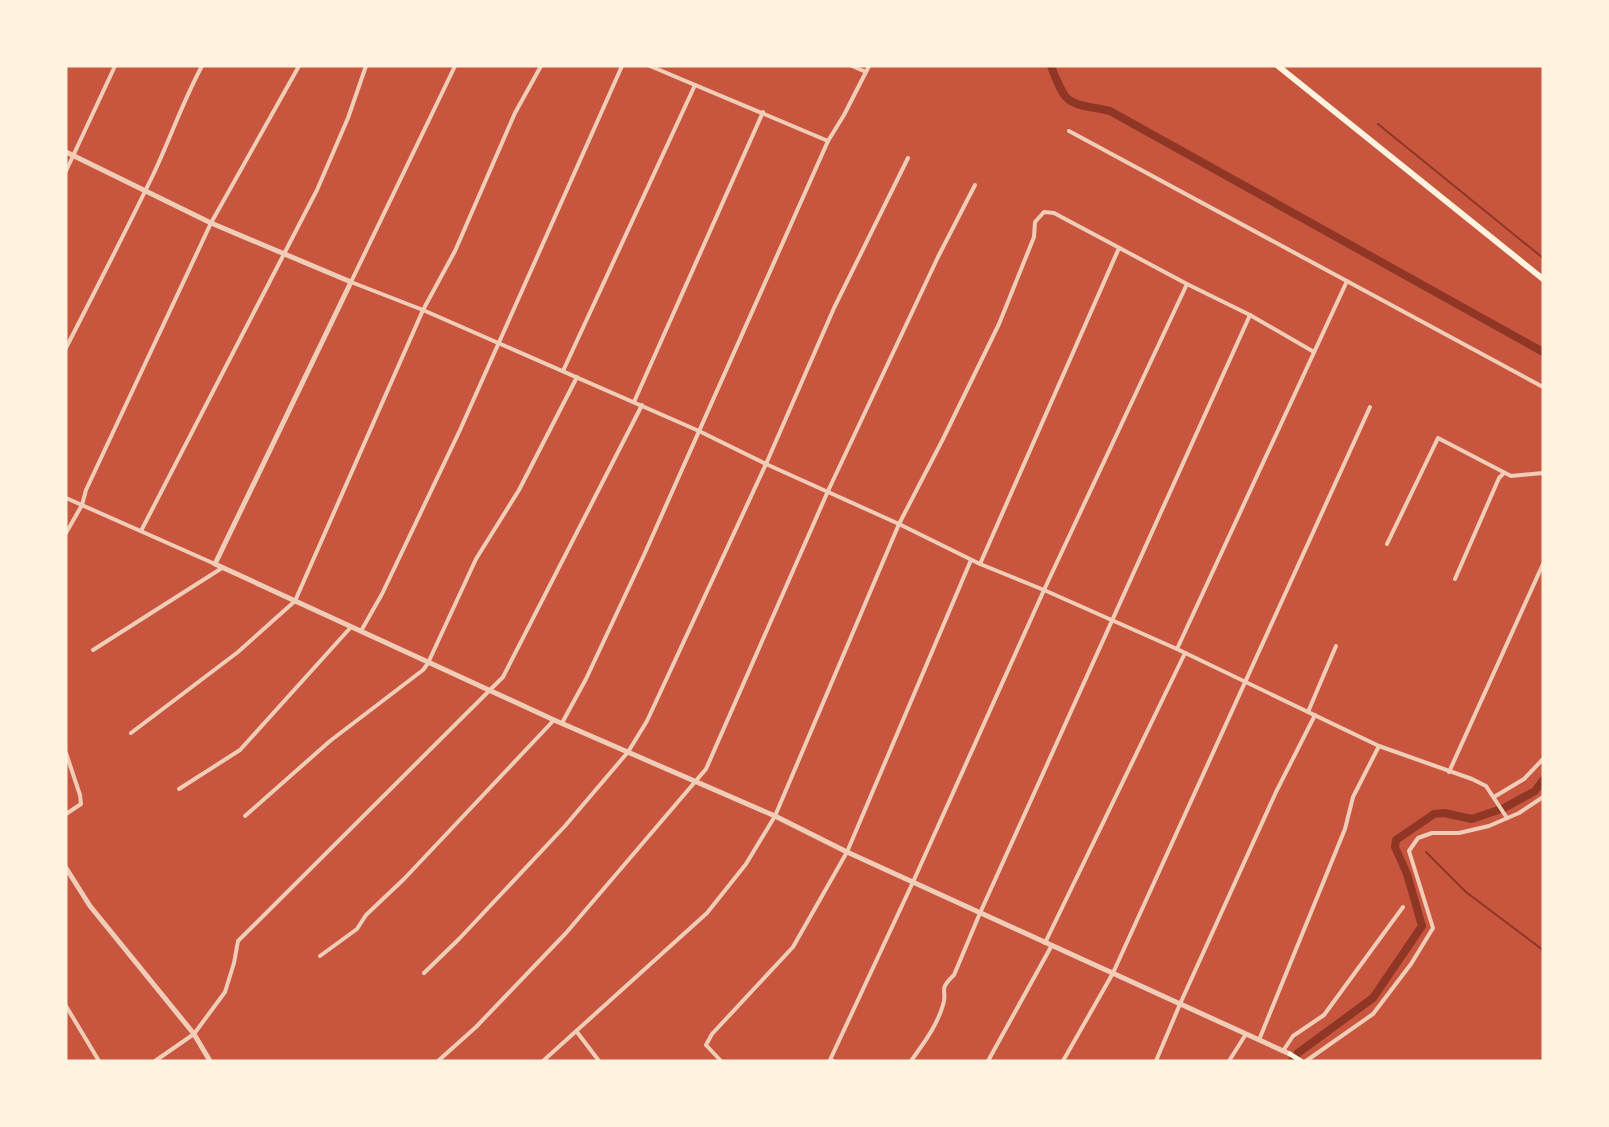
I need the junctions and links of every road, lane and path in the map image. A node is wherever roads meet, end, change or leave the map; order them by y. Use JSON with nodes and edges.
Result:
{"nodes":[{"id":1,"x":115,"y":66,"type":"edge"},
{"id":2,"x":202,"y":66,"type":"edge"},
{"id":3,"x":299,"y":66,"type":"edge"},
{"id":4,"x":366,"y":66,"type":"edge"},
{"id":5,"x":455,"y":66,"type":"edge"},
{"id":6,"x":541,"y":66,"type":"edge"},
{"id":7,"x":622,"y":66,"type":"edge"},
{"id":8,"x":650,"y":66,"type":"edge"},
{"id":9,"x":852,"y":66,"type":"edge"},
{"id":10,"x":869,"y":66,"type":"edge"},
{"id":11,"x":1278,"y":66,"type":"edge"},
{"id":12,"x":656,"y":67,"type":"edge"},
{"id":13,"x":867,"y":72,"type":"junction"},
{"id":14,"x":695,"y":85,"type":"junction"},
{"id":15,"x":763,"y":112,"type":"junction"},
{"id":16,"x":1068,"y":131,"type":"dead end"},
{"id":17,"x":828,"y":141,"type":"junction"},
{"id":18,"x":66,"y":152,"type":"edge"},
{"id":19,"x":74,"y":156,"type":"junction"},
{"id":20,"x":908,"y":158,"type":"dead end"},
{"id":21,"x":66,"y":171,"type":"edge"},
{"id":22,"x":975,"y":185,"type":"dead end"},
{"id":23,"x":146,"y":190,"type":"junction"},
{"id":24,"x":211,"y":223,"type":"junction"},
{"id":25,"x":1119,"y":248,"type":"junction"},
{"id":26,"x":284,"y":255,"type":"junction"},
{"id":27,"x":1543,"y":279,"type":"edge"},
{"id":28,"x":1347,"y":281,"type":"junction"},
{"id":29,"x":351,"y":282,"type":"junction"},
{"id":30,"x":1186,"y":284,"type":"junction"},
{"id":31,"x":423,"y":310,"type":"junction"},
{"id":32,"x":1250,"y":315,"type":"junction"},
{"id":33,"x":497,"y":343,"type":"junction"},
{"id":34,"x":66,"y":348,"type":"edge"},
{"id":35,"x":1314,"y":352,"type":"junction"},
{"id":36,"x":562,"y":370,"type":"junction"},
{"id":37,"x":577,"y":377,"type":"junction"},
{"id":38,"x":1543,"y":387,"type":"edge"},
{"id":39,"x":634,"y":402,"type":"junction"},
{"id":40,"x":642,"y":405,"type":"junction"},
{"id":41,"x":1370,"y":407,"type":"dead end"},
{"id":42,"x":699,"y":430,"type":"junction"},
{"id":43,"x":766,"y":464,"type":"junction"},
{"id":44,"x":1504,"y":473,"type":"junction"},
{"id":45,"x":1543,"y":473,"type":"edge"},
{"id":46,"x":828,"y":492,"type":"junction"},
{"id":47,"x":66,"y":498,"type":"edge"},
{"id":48,"x":82,"y":505,"type":"junction"},
{"id":49,"x":899,"y":524,"type":"junction"},
{"id":50,"x":141,"y":531,"type":"junction"},
{"id":51,"x":66,"y":532,"type":"edge"},
{"id":52,"x":1387,"y":544,"type":"dead end"},
{"id":53,"x":971,"y":560,"type":"junction"},
{"id":54,"x":215,"y":564,"type":"junction"},
{"id":55,"x":980,"y":564,"type":"junction"},
{"id":56,"x":1543,"y":564,"type":"edge"},
{"id":57,"x":222,"y":567,"type":"junction"},
{"id":58,"x":1455,"y":579,"type":"dead end"},
{"id":59,"x":1044,"y":590,"type":"junction"},
{"id":60,"x":295,"y":601,"type":"junction"},
{"id":61,"x":1112,"y":619,"type":"junction"},
{"id":62,"x":351,"y":627,"type":"junction"},
{"id":63,"x":361,"y":631,"type":"junction"},
{"id":64,"x":1336,"y":646,"type":"dead end"},
{"id":65,"x":1177,"y":649,"type":"junction"},
{"id":66,"x":93,"y":650,"type":"dead end"},
{"id":67,"x":1185,"y":653,"type":"junction"},
{"id":68,"x":428,"y":663,"type":"junction"},
{"id":69,"x":1245,"y":682,"type":"junction"},
{"id":70,"x":490,"y":691,"type":"junction"},
{"id":71,"x":1308,"y":712,"type":"junction"},
{"id":72,"x":1315,"y":715,"type":"junction"},
{"id":73,"x":554,"y":720,"type":"junction"},
{"id":74,"x":562,"y":723,"type":"junction"},
{"id":75,"x":131,"y":733,"type":"dead end"},
{"id":76,"x":1379,"y":746,"type":"junction"},
{"id":77,"x":628,"y":752,"type":"junction"},
{"id":78,"x":66,"y":753,"type":"edge"},
{"id":79,"x":1543,"y":759,"type":"edge"},
{"id":80,"x":1449,"y":772,"type":"junction"},
{"id":81,"x":695,"y":783,"type":"junction"},
{"id":82,"x":178,"y":789,"type":"dead end"},
{"id":83,"x":1494,"y":797,"type":"junction"},
{"id":84,"x":1543,"y":797,"type":"edge"},
{"id":85,"x":66,"y":814,"type":"edge"},
{"id":86,"x":245,"y":816,"type":"dead end"},
{"id":87,"x":775,"y":816,"type":"junction"},
{"id":88,"x":1507,"y":818,"type":"junction"},
{"id":89,"x":847,"y":852,"type":"junction"},
{"id":90,"x":66,"y":868,"type":"edge"},
{"id":91,"x":913,"y":882,"type":"junction"},
{"id":92,"x":1403,"y":907,"type":"dead end"},
{"id":93,"x":980,"y":913,"type":"junction"},
{"id":94,"x":1045,"y":942,"type":"junction"},
{"id":95,"x":1052,"y":945,"type":"junction"},
{"id":96,"x":320,"y":956,"type":"dead end"},
{"id":97,"x":424,"y":972,"type":"dead end"},
{"id":98,"x":1113,"y":973,"type":"junction"},
{"id":99,"x":1180,"y":1004,"type":"junction"},
{"id":100,"x":66,"y":1006,"type":"edge"},
{"id":101,"x":577,"y":1032,"type":"junction"},
{"id":102,"x":194,"y":1034,"type":"junction"},
{"id":103,"x":1245,"y":1034,"type":"junction"},
{"id":104,"x":1259,"y":1040,"type":"junction"},
{"id":105,"x":1283,"y":1051,"type":"junction"},
{"id":106,"x":1290,"y":1054,"type":"joint"},
{"id":107,"x":1302,"y":1060,"type":"edge"},
{"id":108,"x":99,"y":1061,"type":"edge"},
{"id":109,"x":155,"y":1061,"type":"edge"},
{"id":110,"x":210,"y":1061,"type":"edge"},
{"id":111,"x":438,"y":1061,"type":"edge"},
{"id":112,"x":543,"y":1061,"type":"edge"},
{"id":113,"x":599,"y":1061,"type":"edge"},
{"id":114,"x":721,"y":1061,"type":"edge"},
{"id":115,"x":833,"y":1061,"type":"edge"},
{"id":116,"x":911,"y":1061,"type":"edge"},
{"id":117,"x":988,"y":1061,"type":"edge"},
{"id":118,"x":1063,"y":1061,"type":"edge"},
{"id":119,"x":1156,"y":1061,"type":"edge"},
{"id":120,"x":1229,"y":1061,"type":"edge"}],
"edges":[{"from":1,"to":19,"type":"street"},
{"from":2,"to":23,"type":"street"},
{"from":3,"to":24,"type":"street"},
{"from":4,"to":26,"type":"street"},
{"from":5,"to":29,"type":"street"},
{"from":6,"to":31,"type":"street"},
{"from":7,"to":33,"type":"street"},
{"from":8,"to":12,"type":"street"},
{"from":9,"to":13,"type":"street"},
{"from":10,"to":13,"type":"street"},
{"from":11,"to":27,"type":"main road"},
{"from":12,"to":14,"type":"street"},
{"from":13,"to":17,"type":"street"},
{"from":14,"to":15,"type":"street"},
{"from":14,"to":36,"type":"street"},
{"from":15,"to":17,"type":"street"},
{"from":15,"to":39,"type":"street"},
{"from":16,"to":28,"type":"street"},
{"from":17,"to":42,"type":"street"},
{"from":18,"to":19,"type":"street"},
{"from":19,"to":21,"type":"street"},
{"from":19,"to":23,"type":"street"},
{"from":20,"to":43,"type":"street"},
{"from":22,"to":46,"type":"street"},
{"from":23,"to":24,"type":"street"},
{"from":23,"to":34,"type":"street"},
{"from":24,"to":26,"type":"street"},
{"from":24,"to":48,"type":"street"},
{"from":25,"to":30,"type":"street"},
{"from":25,"to":49,"type":"street"},
{"from":25,"to":55,"type":"street"},
{"from":26,"to":29,"type":"street"},
{"from":26,"to":50,"type":"street"},
{"from":28,"to":35,"type":"street"},
{"from":28,"to":38,"type":"street"},
{"from":29,"to":31,"type":"street"},
{"from":29,"to":54,"type":"street"},
{"from":30,"to":32,"type":"street"},
{"from":30,"to":59,"type":"street"},
{"from":31,"to":33,"type":"street"},
{"from":31,"to":60,"type":"street"},
{"from":32,"to":35,"type":"street"},
{"from":32,"to":61,"type":"street"},
{"from":33,"to":36,"type":"street"},
{"from":33,"to":63,"type":"street"},
{"from":35,"to":65,"type":"street"},
{"from":36,"to":37,"type":"street"},
{"from":37,"to":39,"type":"street"},
{"from":37,"to":68,"type":"street"},
{"from":39,"to":40,"type":"street"},
{"from":40,"to":42,"type":"street"},
{"from":40,"to":70,"type":"street"},
{"from":41,"to":69,"type":"street"},
{"from":42,"to":43,"type":"street"},
{"from":42,"to":74,"type":"street"},
{"from":43,"to":46,"type":"street"},
{"from":43,"to":77,"type":"street"},
{"from":44,"to":45,"type":"street"},
{"from":44,"to":52,"type":"street"},
{"from":44,"to":58,"type":"street"},
{"from":46,"to":49,"type":"street"},
{"from":46,"to":81,"type":"street"},
{"from":47,"to":48,"type":"street"},
{"from":48,"to":50,"type":"street"},
{"from":48,"to":51,"type":"street"},
{"from":49,"to":53,"type":"street"},
{"from":49,"to":87,"type":"street"},
{"from":50,"to":54,"type":"street"},
{"from":53,"to":55,"type":"street"},
{"from":53,"to":89,"type":"street"},
{"from":54,"to":57,"type":"street"},
{"from":55,"to":59,"type":"street"},
{"from":56,"to":80,"type":"street"},
{"from":57,"to":60,"type":"street"},
{"from":57,"to":66,"type":"street"},
{"from":59,"to":61,"type":"street"},
{"from":59,"to":91,"type":"street"},
{"from":60,"to":62,"type":"street"},
{"from":60,"to":75,"type":"street"},
{"from":61,"to":65,"type":"street"},
{"from":61,"to":93,"type":"street"},
{"from":62,"to":63,"type":"street"},
{"from":62,"to":82,"type":"street"},
{"from":63,"to":68,"type":"street"},
{"from":64,"to":71,"type":"street"},
{"from":65,"to":67,"type":"street"},
{"from":67,"to":69,"type":"street"},
{"from":67,"to":94,"type":"street"},
{"from":68,"to":70,"type":"street"},
{"from":68,"to":86,"type":"street"},
{"from":69,"to":71,"type":"street"},
{"from":69,"to":98,"type":"street"},
{"from":70,"to":73,"type":"street"},
{"from":70,"to":102,"type":"street"},
{"from":71,"to":72,"type":"street"},
{"from":72,"to":76,"type":"street"},
{"from":72,"to":99,"type":"street"},
{"from":73,"to":74,"type":"street"},
{"from":73,"to":96,"type":"street"},
{"from":74,"to":77,"type":"street"},
{"from":76,"to":80,"type":"street"},
{"from":76,"to":104,"type":"street"},
{"from":77,"to":81,"type":"street"},
{"from":77,"to":97,"type":"street"},
{"from":78,"to":85,"type":"street"},
{"from":79,"to":83,"type":"street"},
{"from":80,"to":83,"type":"street"},
{"from":81,"to":87,"type":"street"},
{"from":81,"to":111,"type":"street"},
{"from":83,"to":88,"type":"street"},
{"from":84,"to":88,"type":"street"},
{"from":87,"to":89,"type":"street"},
{"from":87,"to":101,"type":"street"},
{"from":88,"to":107,"type":"street"},
{"from":89,"to":91,"type":"street"},
{"from":89,"to":114,"type":"street"},
{"from":90,"to":102,"type":"street"},
{"from":91,"to":93,"type":"street"},
{"from":91,"to":115,"type":"street"},
{"from":92,"to":105,"type":"street"},
{"from":93,"to":94,"type":"street"},
{"from":93,"to":116,"type":"street"},
{"from":94,"to":95,"type":"street"},
{"from":95,"to":98,"type":"street"},
{"from":95,"to":117,"type":"street"},
{"from":98,"to":99,"type":"street"},
{"from":98,"to":118,"type":"street"},
{"from":99,"to":103,"type":"street"},
{"from":99,"to":119,"type":"street"},
{"from":100,"to":108,"type":"street"},
{"from":101,"to":112,"type":"street"},
{"from":101,"to":113,"type":"street"},
{"from":102,"to":109,"type":"street"},
{"from":102,"to":110,"type":"street"},
{"from":103,"to":104,"type":"street"},
{"from":103,"to":120,"type":"street"},
{"from":104,"to":105,"type":"street"},
{"from":105,"to":106,"type":"street"},
{"from":106,"to":107,"type":"main road"}]}
